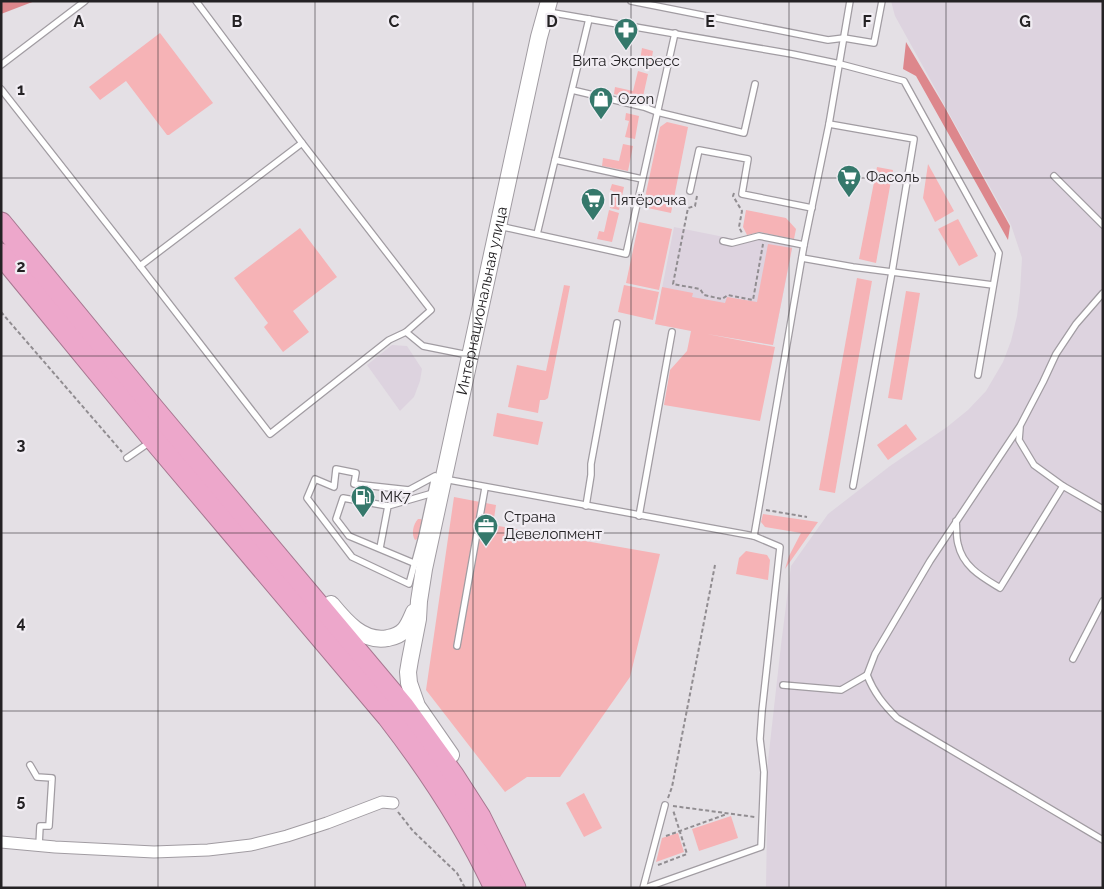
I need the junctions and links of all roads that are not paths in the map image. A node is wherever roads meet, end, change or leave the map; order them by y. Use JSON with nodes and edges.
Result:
{"nodes":[{"id":1,"x":85,"y":1,"type":"edge"},
{"id":2,"x":196,"y":1,"type":"edge"},
{"id":3,"x":631,"y":1,"type":"edge"},
{"id":4,"x":850,"y":1,"type":"edge"},
{"id":5,"x":882,"y":1,"type":"edge"},
{"id":6,"x":548,"y":6,"type":"edge"},
{"id":7,"x":589,"y":18,"type":"junction"},
{"id":8,"x":675,"y":33,"type":"junction"},
{"id":9,"x":844,"y":38,"type":"junction"},
{"id":10,"x":840,"y":64,"type":"junction"},
{"id":11,"x":1,"y":66,"type":"edge"},
{"id":12,"x":755,"y":84,"type":"dead end"},
{"id":13,"x":1,"y":89,"type":"edge"},
{"id":14,"x":572,"y":90,"type":"junction"},
{"id":15,"x":657,"y":112,"type":"junction"},
{"id":16,"x":829,"y":124,"type":"junction"},
{"id":17,"x":302,"y":143,"type":"junction"},
{"id":18,"x":555,"y":160,"type":"junction"},
{"id":19,"x":1054,"y":176,"type":"dead end"},
{"id":20,"x":642,"y":180,"type":"junction"},
{"id":21,"x":690,"y":191,"type":"dead end"},
{"id":22,"x":812,"y":208,"type":"junction"},
{"id":23,"x":1,"y":223,"type":"edge"},
{"id":24,"x":1103,"y":225,"type":"edge"},
{"id":25,"x":498,"y":226,"type":"junction"},
{"id":26,"x":537,"y":234,"type":"junction"},
{"id":27,"x":723,"y":241,"type":"dead end"},
{"id":28,"x":804,"y":245,"type":"junction"},
{"id":29,"x":1,"y":254,"type":"edge"},
{"id":30,"x":802,"y":258,"type":"junction"},
{"id":31,"x":140,"y":266,"type":"junction"},
{"id":32,"x":892,"y":272,"type":"junction"},
{"id":33,"x":993,"y":285,"type":"junction"},
{"id":34,"x":1103,"y":292,"type":"edge"},
{"id":35,"x":617,"y":323,"type":"dead end"},
{"id":36,"x":406,"y":332,"type":"junction"},
{"id":37,"x":672,"y":332,"type":"dead end"},
{"id":38,"x":470,"y":355,"type":"junction"},
{"id":39,"x":978,"y":375,"type":"dead end"},
{"id":40,"x":1020,"y":426,"type":"junction"},
{"id":41,"x":153,"y":439,"type":"junction"},
{"id":42,"x":127,"y":458,"type":"road end"},
{"id":43,"x":853,"y":486,"type":"dead end"},
{"id":44,"x":1063,"y":486,"type":"junction"},
{"id":45,"x":439,"y":487,"type":"junction"},
{"id":46,"x":485,"y":488,"type":"junction"},
{"id":47,"x":388,"y":506,"type":"junction"},
{"id":48,"x":586,"y":506,"type":"junction"},
{"id":49,"x":1103,"y":509,"type":"edge"},
{"id":50,"x":639,"y":516,"type":"junction"},
{"id":51,"x":956,"y":521,"type":"junction"},
{"id":52,"x":257,"y":532,"type":"junction"},
{"id":53,"x":754,"y":536,"type":"junction"},
{"id":54,"x":380,"y":548,"type":"junction"},
{"id":55,"x":419,"y":566,"type":"junction"},
{"id":56,"x":419,"y":601,"type":"junction"},
{"id":57,"x":1103,"y":601,"type":"edge"},
{"id":58,"x":458,"y":646,"type":"dead end"},
{"id":59,"x":1073,"y":659,"type":"dead end"},
{"id":60,"x":867,"y":675,"type":"junction"},
{"id":61,"x":784,"y":685,"type":"dead end"},
{"id":62,"x":388,"y":717,"type":"junction"},
{"id":63,"x":30,"y":765,"type":"dead end"},
{"id":64,"x":393,"y":803,"type":"road end"},
{"id":65,"x":665,"y":805,"type":"road end"},
{"id":66,"x":1103,"y":840,"type":"edge"},
{"id":67,"x":1,"y":842,"type":"edge"},
{"id":68,"x":39,"y":845,"type":"junction"},
{"id":69,"x":506,"y":868,"type":"junction"},
{"id":70,"x":486,"y":888,"type":"edge"},
{"id":71,"x":495,"y":888,"type":"edge"},
{"id":72,"x":515,"y":888,"type":"edge"},
{"id":73,"x":644,"y":888,"type":"edge"}],
"edges":[{"from":1,"to":11,"type":"lane"},
{"from":2,"to":17,"type":"lane"},
{"from":3,"to":9,"type":"lane"},
{"from":4,"to":9,"type":"lane"},
{"from":5,"to":9,"type":"lane"},
{"from":6,"to":7,"type":"lane"},
{"from":6,"to":25,"type":"street","name":"Интернациональная улица"},
{"from":7,"to":8,"type":"lane"},
{"from":7,"to":14,"type":"lane"},
{"from":8,"to":10,"type":"lane"},
{"from":8,"to":15,"type":"lane"},
{"from":9,"to":10,"type":"lane"},
{"from":10,"to":16,"type":"lane"},
{"from":10,"to":33,"type":"lane"},
{"from":12,"to":15,"type":"lane"},
{"from":13,"to":31,"type":"lane"},
{"from":14,"to":15,"type":"lane"},
{"from":14,"to":18,"type":"lane"},
{"from":15,"to":20,"type":"lane"},
{"from":16,"to":22,"type":"lane"},
{"from":16,"to":32,"type":"lane"},
{"from":17,"to":31,"type":"lane"},
{"from":17,"to":36,"type":"lane"},
{"from":18,"to":20,"type":"lane"},
{"from":18,"to":26,"type":"lane"},
{"from":19,"to":24,"type":"lane"},
{"from":20,"to":26,"type":"lane"},
{"from":21,"to":22,"type":"lane"},
{"from":22,"to":28,"type":"lane"},
{"from":23,"to":52,"type":"highway"},
{"from":25,"to":26,"type":"lane"},
{"from":25,"to":38,"type":"street","name":"Интернациональная улица"},
{"from":27,"to":28,"type":"lane"},
{"from":28,"to":30,"type":"lane"},
{"from":29,"to":41,"type":"highway"},
{"from":30,"to":32,"type":"lane"},
{"from":30,"to":53,"type":"lane"},
{"from":31,"to":36,"type":"lane"},
{"from":32,"to":33,"type":"lane"},
{"from":32,"to":43,"type":"lane"},
{"from":33,"to":39,"type":"lane"},
{"from":34,"to":40,"type":"lane"},
{"from":35,"to":48,"type":"lane"},
{"from":36,"to":38,"type":"lane"},
{"from":37,"to":50,"type":"lane"},
{"from":38,"to":45,"type":"street","name":"Интернациональная улица"},
{"from":40,"to":44,"type":"lane"},
{"from":40,"to":51,"type":"lane"},
{"from":41,"to":42,"type":"lane"},
{"from":41,"to":62,"type":"highway"},
{"from":44,"to":49,"type":"lane"},
{"from":44,"to":51,"type":"lane"},
{"from":45,"to":46,"type":"lane"},
{"from":45,"to":47,"type":"lane"},
{"from":45,"to":55,"type":"street","name":"Интернациональная улица"},
{"from":45,"to":55,"type":"lane"},
{"from":46,"to":48,"type":"lane"},
{"from":46,"to":58,"type":"lane"},
{"from":47,"to":54,"type":"lane"},
{"from":47,"to":54,"type":"lane"},
{"from":48,"to":50,"type":"lane"},
{"from":50,"to":53,"type":"lane"},
{"from":51,"to":60,"type":"lane"},
{"from":52,"to":56,"type":"street"},
{"from":52,"to":69,"type":"highway"},
{"from":53,"to":73,"type":"lane"},
{"from":54,"to":55,"type":"lane"},
{"from":55,"to":56,"type":"street","name":"Интернациональная улица"},
{"from":56,"to":69,"type":"street"},
{"from":57,"to":59,"type":"lane"},
{"from":60,"to":61,"type":"lane"},
{"from":60,"to":66,"type":"lane"},
{"from":62,"to":70,"type":"street"},
{"from":62,"to":71,"type":"highway"},
{"from":63,"to":68,"type":"lane"},
{"from":64,"to":68,"type":"street"},
{"from":65,"to":73,"type":"lane"},
{"from":67,"to":68,"type":"street"},
{"from":69,"to":72,"type":"highway"}]}
